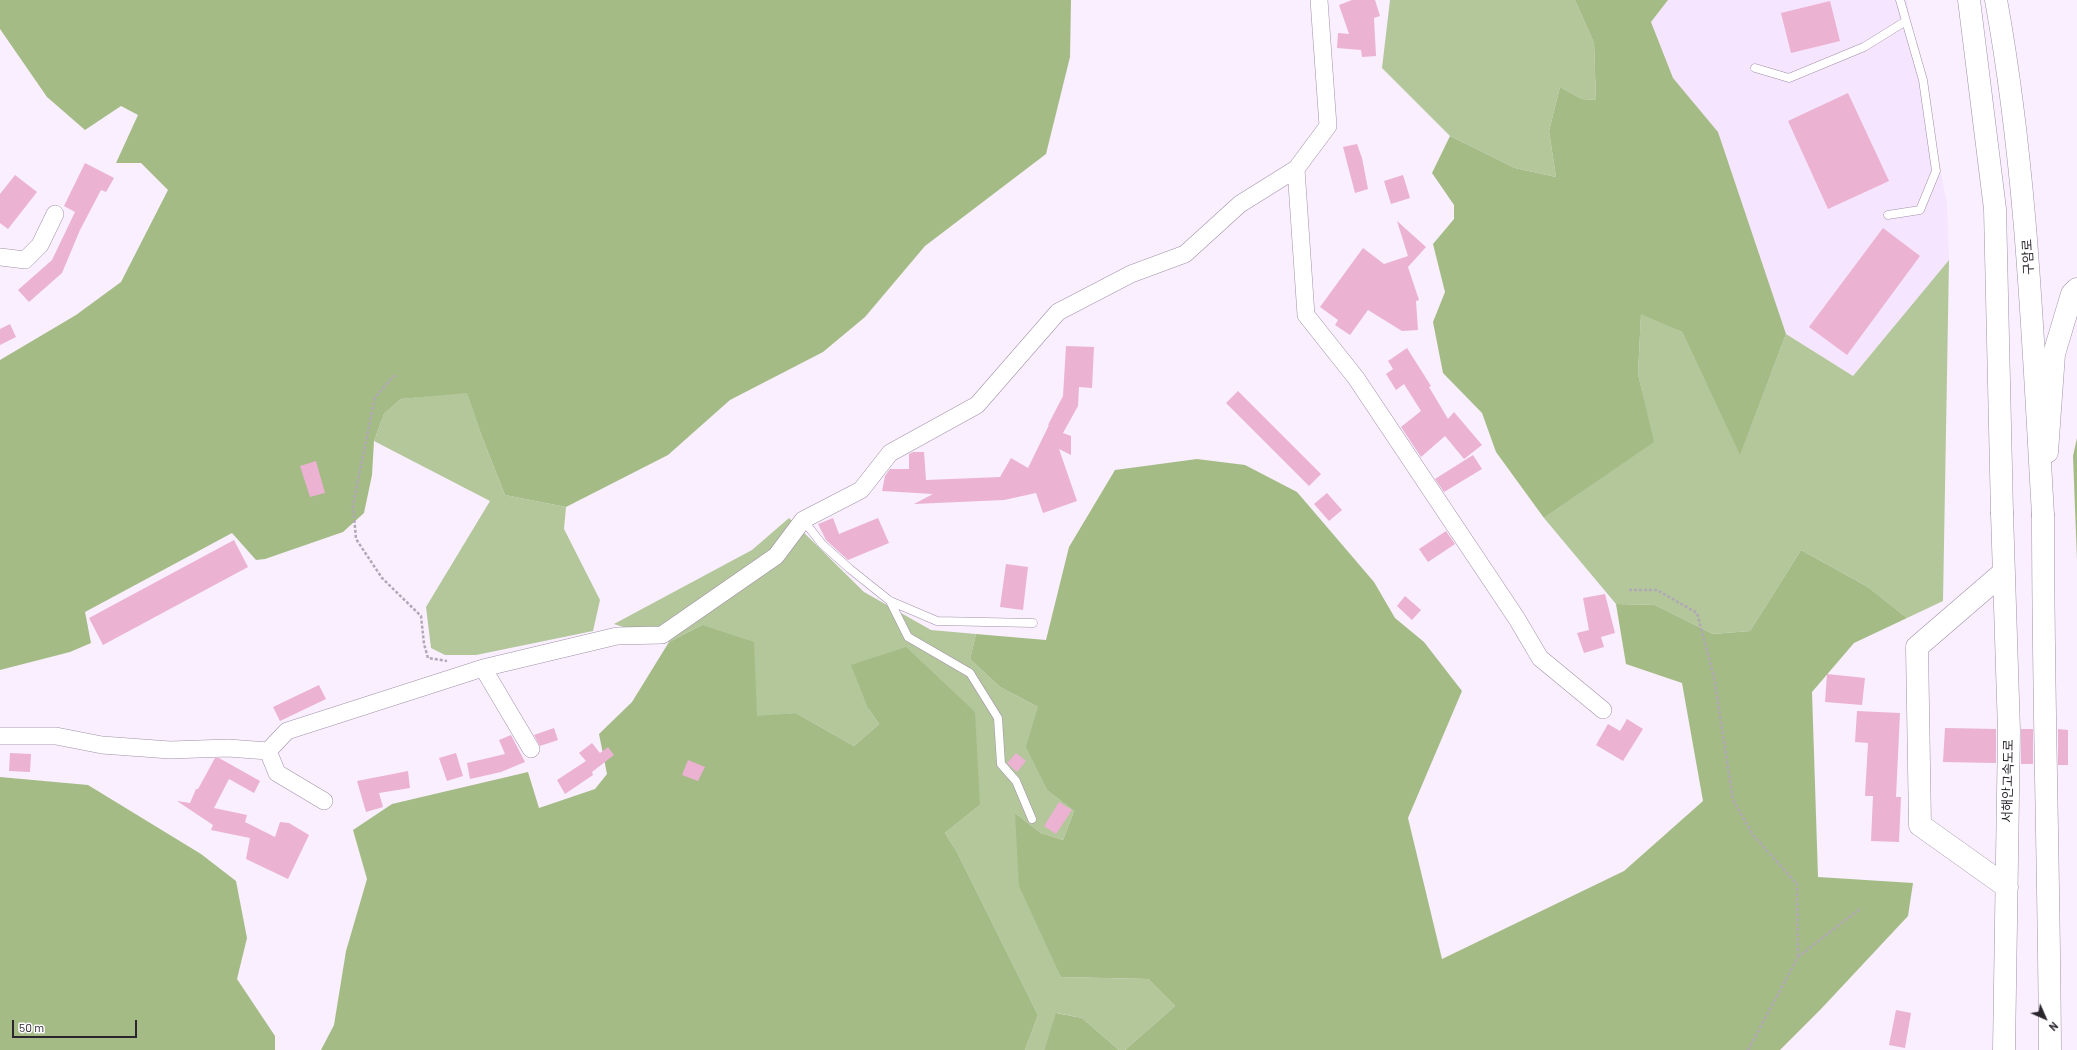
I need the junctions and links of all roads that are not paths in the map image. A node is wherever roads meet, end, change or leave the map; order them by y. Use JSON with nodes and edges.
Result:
{"nodes":[{"id":1,"x":1319,"y":0,"type":"edge"},
{"id":2,"x":1900,"y":0,"type":"edge"},
{"id":3,"x":1968,"y":0,"type":"edge"},
{"id":4,"x":1996,"y":0,"type":"edge"},
{"id":5,"x":1906,"y":21,"type":"junction"},
{"id":6,"x":1755,"y":68,"type":"dead end"},
{"id":7,"x":1296,"y":169,"type":"junction"},
{"id":8,"x":55,"y":214,"type":"dead end"},
{"id":9,"x":1888,"y":215,"type":"dead end"},
{"id":10,"x":0,"y":257,"type":"edge"},
{"id":11,"x":2077,"y":289,"type":"edge"},
{"id":12,"x":2043,"y":515,"type":"junction"},
{"id":13,"x":803,"y":520,"type":"junction"},
{"id":14,"x":2004,"y":572,"type":"junction"},
{"id":15,"x":890,"y":601,"type":"junction"},
{"id":16,"x":1034,"y":623,"type":"dead end"},
{"id":17,"x":483,"y":668,"type":"junction"},
{"id":18,"x":1603,"y":710,"type":"dead end"},
{"id":19,"x":0,"y":736,"type":"edge"},
{"id":20,"x":531,"y":749,"type":"dead end"},
{"id":21,"x":268,"y":751,"type":"junction"},
{"id":22,"x":324,"y":801,"type":"dead end"},
{"id":23,"x":1032,"y":819,"type":"dead end"},
{"id":24,"x":2006,"y":887,"type":"junction"},
{"id":25,"x":2002,"y":1047,"type":"edge"},
{"id":26,"x":2050,"y":1050,"type":"edge"}],
"edges":[{"from":1,"to":7,"type":"street"},
{"from":2,"to":5,"type":"lane"},
{"from":3,"to":14,"type":"main road","name":"서해안고속도로"},
{"from":4,"to":12,"type":"main road","name":"구암로"},
{"from":5,"to":6,"type":"lane"},
{"from":5,"to":9,"type":"lane"},
{"from":7,"to":13,"type":"street"},
{"from":7,"to":18,"type":"street"},
{"from":8,"to":10,"type":"street"},
{"from":11,"to":12,"type":"main road"},
{"from":12,"to":26,"type":"main road"},
{"from":13,"to":15,"type":"lane"},
{"from":13,"to":17,"type":"street"},
{"from":14,"to":24,"type":"main road","name":"서해안고속도로"},
{"from":14,"to":24,"type":"main road"},
{"from":15,"to":16,"type":"lane"},
{"from":15,"to":23,"type":"lane"},
{"from":17,"to":20,"type":"street"},
{"from":17,"to":21,"type":"street"},
{"from":19,"to":21,"type":"street"},
{"from":21,"to":22,"type":"street"},
{"from":24,"to":25,"type":"main road","name":"서해안고속도로"}]}
